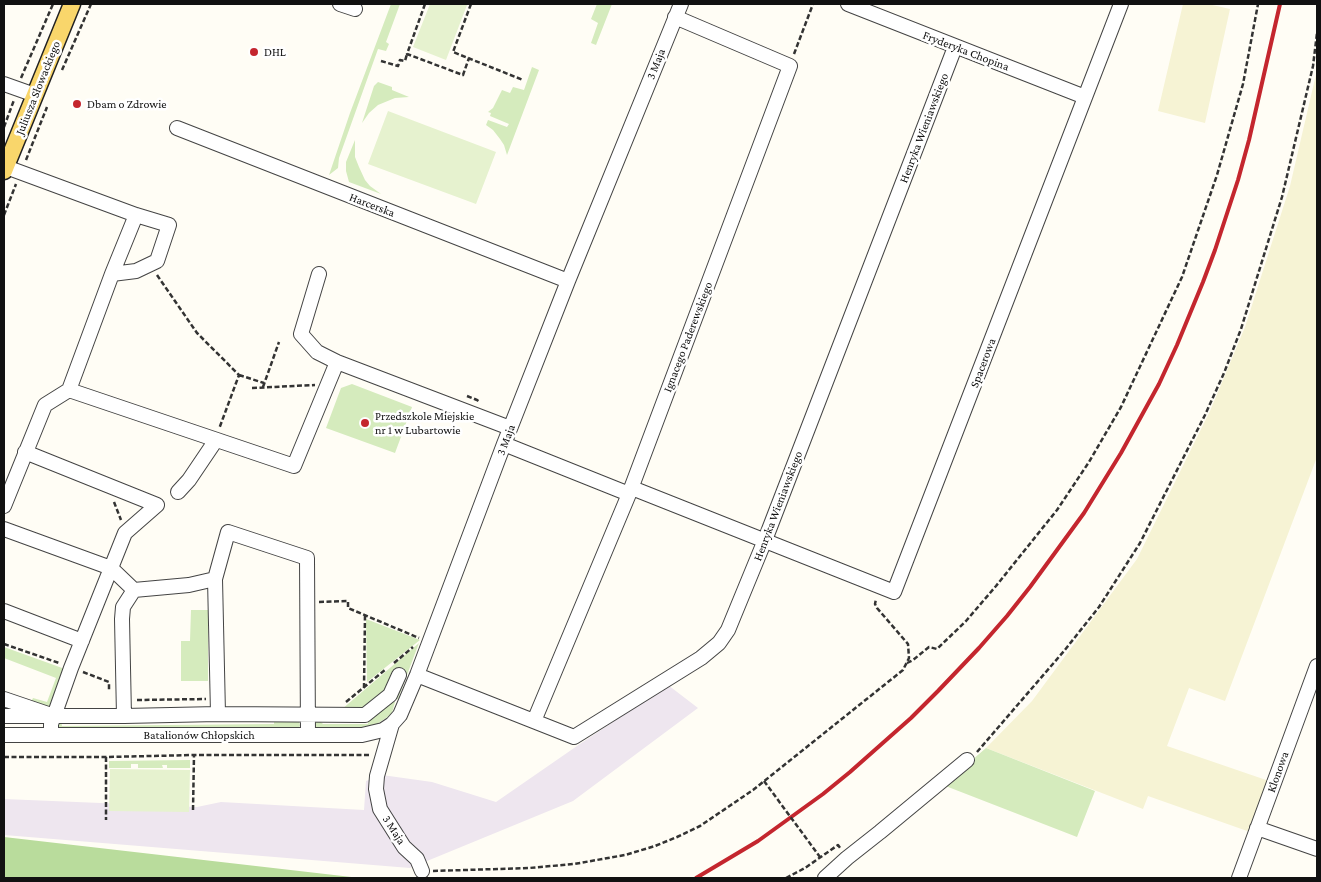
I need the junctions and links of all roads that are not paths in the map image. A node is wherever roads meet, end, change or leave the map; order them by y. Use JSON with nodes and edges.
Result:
{"nodes":[{"id":1,"x":72,"y":4,"type":"edge"},
{"id":2,"x":340,"y":4,"type":"edge"},
{"id":3,"x":848,"y":4,"type":"edge"},
{"id":4,"x":1121,"y":4,"type":"edge"},
{"id":5,"x":356,"y":10,"type":"dead end"},
{"id":6,"x":678,"y":10,"type":"edge"},
{"id":7,"x":955,"y":46,"type":"junction"},
{"id":8,"x":4,"y":84,"type":"edge"},
{"id":9,"x":1086,"y":97,"type":"junction"},
{"id":10,"x":42,"y":99,"type":"junction"},
{"id":11,"x":177,"y":128,"type":"dead end"},
{"id":12,"x":10,"y":170,"type":"edge"},
{"id":13,"x":136,"y":215,"type":"junction"},
{"id":14,"x":112,"y":274,"type":"junction"},
{"id":15,"x":319,"y":274,"type":"dead end"},
{"id":16,"x":568,"y":281,"type":"junction"},
{"id":17,"x":337,"y":362,"type":"junction"},
{"id":18,"x":68,"y":390,"type":"junction"},
{"id":19,"x":510,"y":428,"type":"junction"},
{"id":20,"x":216,"y":440,"type":"junction"},
{"id":21,"x":504,"y":444,"type":"junction"},
{"id":22,"x":25,"y":452,"type":"junction"},
{"id":23,"x":630,"y":491,"type":"junction"},
{"id":24,"x":178,"y":492,"type":"dead end"},
{"id":25,"x":4,"y":506,"type":"edge"},
{"id":26,"x":4,"y":529,"type":"edge"},
{"id":27,"x":765,"y":540,"type":"junction"},
{"id":28,"x":111,"y":568,"type":"junction"},
{"id":29,"x":215,"y":579,"type":"junction"},
{"id":30,"x":189,"y":585,"type":"junction"},
{"id":31,"x":134,"y":590,"type":"junction"},
{"id":32,"x":215,"y":600,"type":"junction"},
{"id":33,"x":4,"y":611,"type":"edge"},
{"id":34,"x":82,"y":641,"type":"junction"},
{"id":35,"x":1317,"y":666,"type":"edge"},
{"id":36,"x":399,"y":675,"type":"dead end"},
{"id":37,"x":417,"y":675,"type":"junction"},
{"id":38,"x":4,"y":699,"type":"edge"},
{"id":39,"x":218,"y":714,"type":"junction"},
{"id":40,"x":307,"y":714,"type":"junction"},
{"id":41,"x":4,"y":716,"type":"edge"},
{"id":42,"x":54,"y":716,"type":"junction"},
{"id":43,"x":124,"y":716,"type":"junction"},
{"id":44,"x":534,"y":721,"type":"junction"},
{"id":45,"x":392,"y":724,"type":"junction"},
{"id":46,"x":4,"y":735,"type":"edge"},
{"id":47,"x":51,"y":735,"type":"junction"},
{"id":48,"x":308,"y":735,"type":"junction"},
{"id":49,"x":967,"y":760,"type":"road end"},
{"id":50,"x":1257,"y":828,"type":"junction"},
{"id":51,"x":1317,"y":849,"type":"edge"},
{"id":52,"x":422,"y":871,"type":"road end"},
{"id":53,"x":827,"y":878,"type":"edge"},
{"id":54,"x":1239,"y":878,"type":"edge"}],
"edges":[{"from":1,"to":10,"type":"main road","name":"Juliusza Słowackiego"},
{"from":2,"to":5,"type":"street"},
{"from":3,"to":7,"type":"street","name":"Fryderyka Chopina"},
{"from":4,"to":9,"type":"street","name":"Spacerowa"},
{"from":6,"to":16,"type":"street","name":"3 Maja"},
{"from":6,"to":23,"type":"street","name":"Ignacego Paderewskiego"},
{"from":7,"to":9,"type":"street","name":"Fryderyka Chopina"},
{"from":7,"to":27,"type":"street","name":"Henryka Wieniawskiego"},
{"from":8,"to":10,"type":"street"},
{"from":9,"to":27,"type":"street","name":"Spacerowa"},
{"from":10,"to":12,"type":"main road","name":"Juliusza Słowackiego"},
{"from":11,"to":16,"type":"street","name":"Harcerska"},
{"from":12,"to":13,"type":"street"},
{"from":13,"to":14,"type":"street"},
{"from":13,"to":14,"type":"street"},
{"from":14,"to":18,"type":"street"},
{"from":15,"to":17,"type":"street"},
{"from":16,"to":19,"type":"street","name":"3 Maja"},
{"from":17,"to":19,"type":"street"},
{"from":17,"to":20,"type":"street"},
{"from":18,"to":20,"type":"street"},
{"from":18,"to":22,"type":"street"},
{"from":19,"to":21,"type":"street","name":"3 Maja"},
{"from":20,"to":24,"type":"street"},
{"from":21,"to":23,"type":"street"},
{"from":21,"to":37,"type":"street","name":"3 Maja"},
{"from":22,"to":25,"type":"street"},
{"from":22,"to":28,"type":"street"},
{"from":23,"to":27,"type":"street"},
{"from":23,"to":44,"type":"street","name":"Ignacego Paderewskiego"},
{"from":26,"to":28,"type":"street"},
{"from":27,"to":44,"type":"street","name":"Henryka Wieniawskiego"},
{"from":28,"to":31,"type":"street"},
{"from":28,"to":34,"type":"street"},
{"from":29,"to":30,"type":"street"},
{"from":29,"to":32,"type":"street"},
{"from":29,"to":40,"type":"street"},
{"from":30,"to":31,"type":"street"},
{"from":30,"to":32,"type":"street"},
{"from":31,"to":43,"type":"street"},
{"from":32,"to":39,"type":"street"},
{"from":33,"to":34,"type":"street"},
{"from":34,"to":42,"type":"street"},
{"from":35,"to":50,"type":"street","name":"Klonowa"},
{"from":36,"to":40,"type":"street"},
{"from":37,"to":44,"type":"street","name":"Henryka Wieniawskiego"},
{"from":37,"to":45,"type":"street","name":"3 Maja"},
{"from":38,"to":42,"type":"street"},
{"from":39,"to":40,"type":"street"},
{"from":39,"to":43,"type":"street"},
{"from":40,"to":48,"type":"street"},
{"from":41,"to":42,"type":"street"},
{"from":42,"to":43,"type":"street"},
{"from":42,"to":47,"type":"street"},
{"from":45,"to":48,"type":"street","name":"Batalionów Chłopskich"},
{"from":45,"to":52,"type":"street","name":"3 Maja"},
{"from":46,"to":47,"type":"street","name":"Batalionów Chłopskich"},
{"from":47,"to":48,"type":"street","name":"Batalionów Chłopskich"},
{"from":49,"to":53,"type":"street"},
{"from":50,"to":51,"type":"street"},
{"from":50,"to":54,"type":"street","name":"Klonowa"}]}
